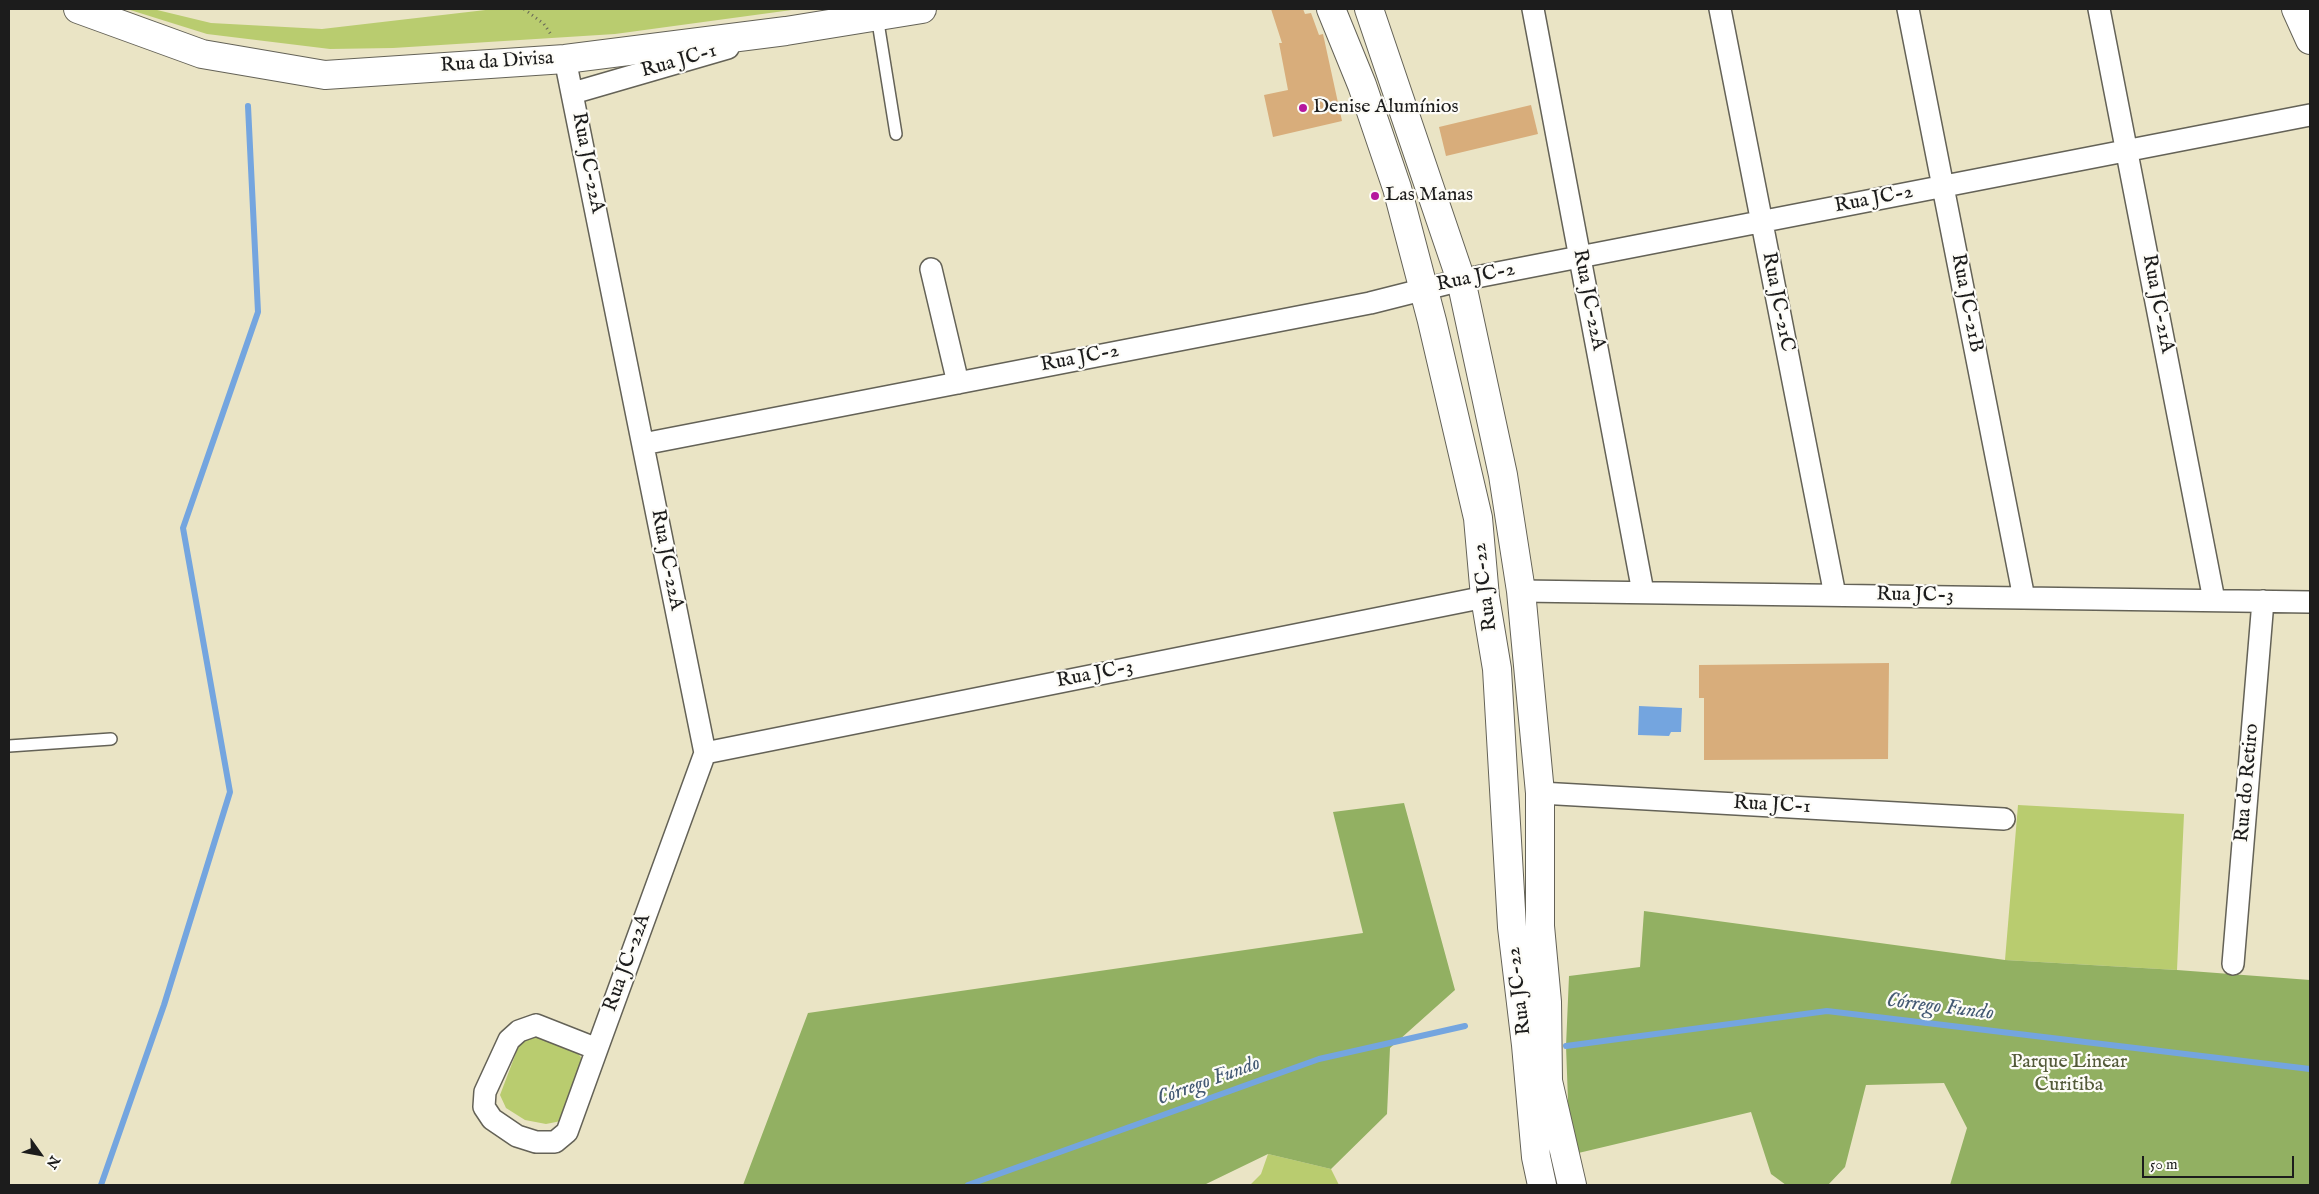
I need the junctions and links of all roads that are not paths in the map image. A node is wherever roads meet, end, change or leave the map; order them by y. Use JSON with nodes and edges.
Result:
{"nodes":[{"id":1,"x":78,"y":9,"type":"edge"},
{"id":2,"x":922,"y":9,"type":"edge"},
{"id":3,"x":1331,"y":9,"type":"edge"},
{"id":4,"x":1369,"y":9,"type":"edge"},
{"id":5,"x":1533,"y":9,"type":"edge"},
{"id":6,"x":1720,"y":9,"type":"edge"},
{"id":7,"x":1908,"y":9,"type":"edge"},
{"id":8,"x":2099,"y":9,"type":"edge"},
{"id":9,"x":2296,"y":9,"type":"edge"},
{"id":10,"x":877,"y":16,"type":"junction"},
{"id":11,"x":786,"y":31,"type":"junction"},
{"id":12,"x":2310,"y":40,"type":"edge"},
{"id":13,"x":566,"y":59,"type":"junction"},
{"id":14,"x":573,"y":94,"type":"junction"},
{"id":15,"x":2310,"y":116,"type":"edge"},
{"id":16,"x":896,"y":134,"type":"dead end"},
{"id":17,"x":2127,"y":151,"type":"junction"},
{"id":18,"x":1943,"y":186,"type":"junction"},
{"id":19,"x":1762,"y":222,"type":"junction"},
{"id":20,"x":1580,"y":257,"type":"junction"},
{"id":21,"x":931,"y":269,"type":"dead end"},
{"id":22,"x":1461,"y":280,"type":"junction"},
{"id":23,"x":1424,"y":290,"type":"junction"},
{"id":24,"x":958,"y":383,"type":"junction"},
{"id":25,"x":643,"y":444,"type":"junction"},
{"id":26,"x":1521,"y":591,"type":"junction"},
{"id":27,"x":1643,"y":592,"type":"junction"},
{"id":28,"x":1835,"y":595,"type":"junction"},
{"id":29,"x":1485,"y":597,"type":"junction"},
{"id":30,"x":2024,"y":598,"type":"junction"},
{"id":31,"x":2214,"y":600,"type":"junction"},
{"id":32,"x":2263,"y":601,"type":"junction"},
{"id":33,"x":2310,"y":602,"type":"edge"},
{"id":34,"x":111,"y":739,"type":"dead end"},
{"id":35,"x":9,"y":746,"type":"edge"},
{"id":36,"x":705,"y":753,"type":"junction"},
{"id":37,"x":1540,"y":793,"type":"junction"},
{"id":38,"x":2004,"y":819,"type":"dead end"},
{"id":39,"x":1540,"y":926,"type":"junction"},
{"id":40,"x":1512,"y":927,"type":"junction"},
{"id":41,"x":2233,"y":964,"type":"dead end"},
{"id":42,"x":597,"y":1049,"type":"junction"},
{"id":43,"x":1542,"y":1185,"type":"edge"},
{"id":44,"x":1572,"y":1185,"type":"edge"}],
"edges":[{"from":1,"to":13,"type":"main road","name":"Rua da Divisa"},
{"from":2,"to":10,"type":"main road","name":"Rua da Divisa"},
{"from":3,"to":23,"type":"main road","name":"Rua JC-22"},
{"from":4,"to":22,"type":"main road","name":"Rua JC-22"},
{"from":5,"to":20,"type":"street","name":"Rua JC-22A"},
{"from":6,"to":19,"type":"street","name":"Rua JC-21C"},
{"from":7,"to":18,"type":"street","name":"Rua JC-21B"},
{"from":8,"to":17,"type":"street","name":"Rua JC-21A"},
{"from":9,"to":12,"type":"main road"},
{"from":10,"to":11,"type":"main road","name":"Rua da Divisa"},
{"from":10,"to":16,"type":"lane"},
{"from":11,"to":13,"type":"main road","name":"Rua da Divisa"},
{"from":11,"to":14,"type":"street","name":"Rua JC-1"},
{"from":13,"to":14,"type":"street","name":"Rua JC-22A"},
{"from":14,"to":25,"type":"street","name":"Rua JC-22A"},
{"from":15,"to":17,"type":"street","name":"Rua JC-2"},
{"from":17,"to":18,"type":"street","name":"Rua JC-2"},
{"from":17,"to":31,"type":"street","name":"Rua JC-21A"},
{"from":18,"to":19,"type":"street","name":"Rua JC-2"},
{"from":18,"to":30,"type":"street","name":"Rua JC-21B"},
{"from":19,"to":20,"type":"street","name":"Rua JC-2"},
{"from":19,"to":28,"type":"street","name":"Rua JC-21C"},
{"from":20,"to":22,"type":"street","name":"Rua JC-2"},
{"from":20,"to":27,"type":"street","name":"Rua JC-22A"},
{"from":21,"to":24,"type":"street"},
{"from":22,"to":23,"type":"street","name":"Rua JC-2"},
{"from":22,"to":26,"type":"main road","name":"Rua JC-22"},
{"from":23,"to":24,"type":"street","name":"Rua JC-2"},
{"from":23,"to":29,"type":"main road","name":"Rua JC-22"},
{"from":24,"to":25,"type":"street","name":"Rua JC-2"},
{"from":25,"to":36,"type":"street","name":"Rua JC-22A"},
{"from":26,"to":27,"type":"street","name":"Rua JC-3"},
{"from":26,"to":37,"type":"main road","name":"Rua JC-22"},
{"from":27,"to":28,"type":"street","name":"Rua JC-3"},
{"from":28,"to":30,"type":"street","name":"Rua JC-3"},
{"from":29,"to":36,"type":"street","name":"Rua JC-3"},
{"from":29,"to":40,"type":"main road","name":"Rua JC-22"},
{"from":30,"to":31,"type":"street","name":"Rua JC-3"},
{"from":31,"to":32,"type":"street","name":"Rua JC-3"},
{"from":32,"to":33,"type":"street","name":"Rua JC-3"},
{"from":32,"to":41,"type":"street","name":"Rua do Retiro"},
{"from":34,"to":35,"type":"lane"},
{"from":36,"to":42,"type":"street","name":"Rua JC-22A"},
{"from":37,"to":38,"type":"street","name":"Rua JC-1"},
{"from":37,"to":39,"type":"main road","name":"Rua JC-22"},
{"from":39,"to":40,"type":"main road"},
{"from":39,"to":44,"type":"main road","name":"Rua JC-22"},
{"from":40,"to":43,"type":"main road","name":"Rua JC-22"},
{"from":42,"to":42,"type":"street","name":"Rua JC-22A"}]}
